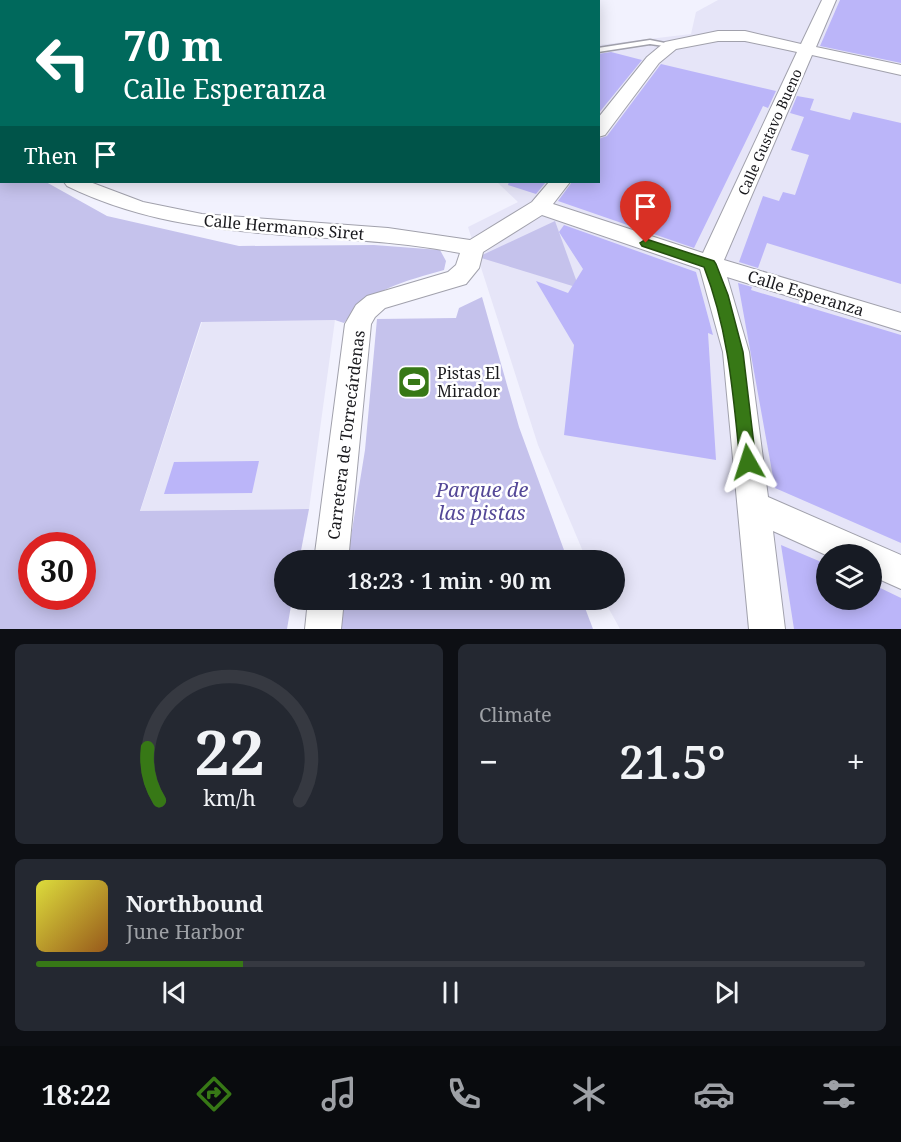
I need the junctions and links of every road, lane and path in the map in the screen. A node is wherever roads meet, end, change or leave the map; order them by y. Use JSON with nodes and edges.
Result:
{"nodes":[{"id":1,"x":829,"y":0,"type":"edge"},
{"id":2,"x":670,"y":45,"type":"junction"},
{"id":3,"x":600,"y":50,"type":"edge"},
{"id":4,"x":807,"y":50,"type":"junction"},
{"id":5,"x":901,"y":70,"type":"edge"},
{"id":6,"x":600,"y":128,"type":"edge"},
{"id":7,"x":76,"y":183,"type":"edge"},
{"id":8,"x":559,"y":183,"type":"edge"},
{"id":9,"x":540,"y":207,"type":"junction"},
{"id":10,"x":473,"y":248,"type":"junction"},
{"id":11,"x":710,"y":264,"type":"junction"},
{"id":12,"x":901,"y":322,"type":"edge"},
{"id":13,"x":753,"y":506,"type":"junction"},
{"id":14,"x":838,"y":544,"type":"edge"},
{"id":15,"x":332,"y":550,"type":"edge"},
{"id":16,"x":882,"y":563,"type":"edge"},
{"id":17,"x":901,"y":572,"type":"edge"},
{"id":18,"x":325,"y":610,"type":"edge"},
{"id":19,"x":323,"y":629,"type":"edge"},
{"id":20,"x":767,"y":629,"type":"edge"}],
"edges":[{"from":1,"to":4,"type":"street","name":"Calle Gustavo Bueno"},
{"from":2,"to":3,"type":"lane"},
{"from":2,"to":4,"type":"street"},
{"from":2,"to":6,"type":"street"},
{"from":4,"to":5,"type":"street"},
{"from":4,"to":11,"type":"street","name":"Calle Gustavo Bueno"},
{"from":7,"to":10,"type":"street","name":"Calle Hermanos Siret"},
{"from":8,"to":9,"type":"street"},
{"from":9,"to":10,"type":"street"},
{"from":9,"to":11,"type":"street","name":"Calle Esperanza"},
{"from":10,"to":15,"type":"street","name":"Carretera de Torrecárdenas"},
{"from":11,"to":12,"type":"street","name":"Calle Esperanza"},
{"from":11,"to":13,"type":"street"},
{"from":13,"to":14,"type":"street"},
{"from":13,"to":20,"type":"street"},
{"from":16,"to":17,"type":"street"},
{"from":18,"to":19,"type":"street"}]}
